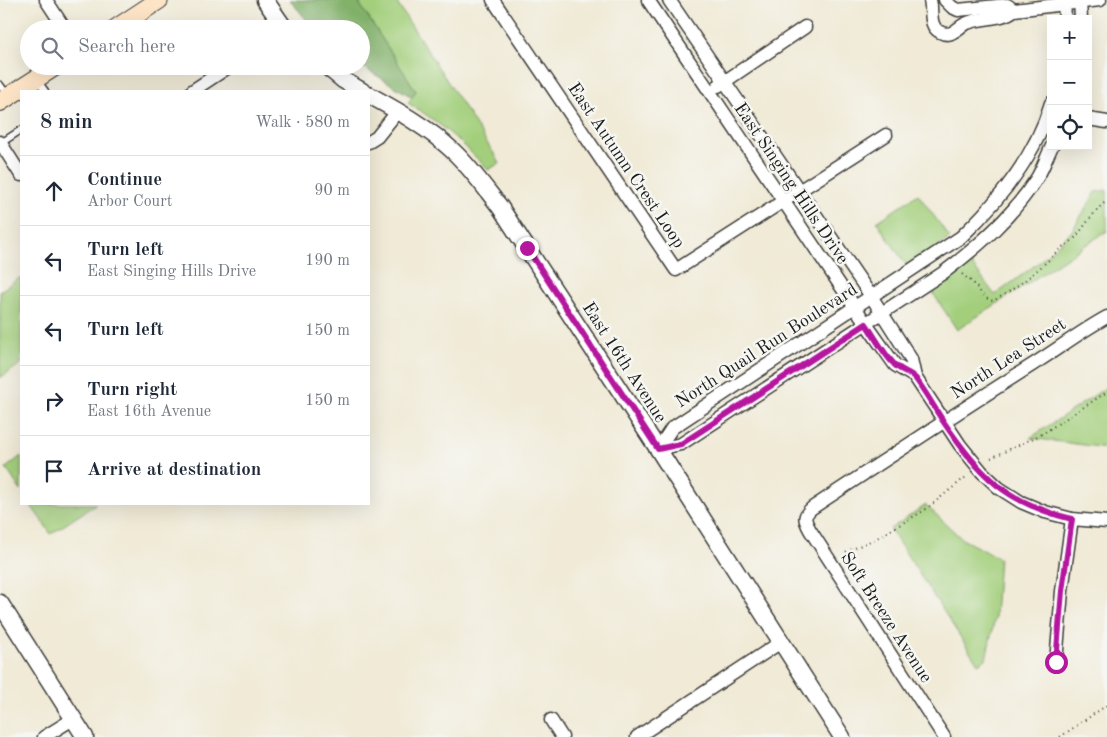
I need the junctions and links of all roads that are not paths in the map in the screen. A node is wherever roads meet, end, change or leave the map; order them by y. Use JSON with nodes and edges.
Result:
{"nodes":[{"id":1,"x":46,"y":0,"type":"edge"},
{"id":2,"x":265,"y":0,"type":"edge"},
{"id":3,"x":493,"y":0,"type":"edge"},
{"id":4,"x":648,"y":0,"type":"edge"},
{"id":5,"x":669,"y":0,"type":"edge"},
{"id":6,"x":930,"y":0,"type":"edge"},
{"id":7,"x":1100,"y":0,"type":"edge"},
{"id":8,"x":157,"y":1,"type":"edge"},
{"id":9,"x":1081,"y":1,"type":"edge"},
{"id":10,"x":1065,"y":2,"type":"edge"},
{"id":11,"x":948,"y":4,"type":"edge"},
{"id":12,"x":1014,"y":10,"type":"junction"},
{"id":13,"x":1065,"y":15,"type":"edge"},
{"id":14,"x":1081,"y":15,"type":"edge"},
{"id":15,"x":59,"y":20,"type":"edge"},
{"id":16,"x":128,"y":20,"type":"edge"},
{"id":17,"x":279,"y":20,"type":"edge"},
{"id":18,"x":805,"y":27,"type":"dead end"},
{"id":19,"x":49,"y":75,"type":"edge"},
{"id":20,"x":216,"y":75,"type":"edge"},
{"id":21,"x":338,"y":75,"type":"edge"},
{"id":22,"x":724,"y":81,"type":"junction"},
{"id":23,"x":41,"y":85,"type":"edge"},
{"id":24,"x":194,"y":90,"type":"edge"},
{"id":25,"x":360,"y":90,"type":"edge"},
{"id":26,"x":710,"y":91,"type":"junction"},
{"id":27,"x":2,"y":94,"type":"edge"},
{"id":28,"x":370,"y":96,"type":"edge"},
{"id":29,"x":397,"y":112,"type":"junction"},
{"id":30,"x":1047,"y":115,"type":"edge"},
{"id":31,"x":1092,"y":120,"type":"edge"},
{"id":32,"x":1107,"y":122,"type":"edge"},
{"id":33,"x":20,"y":131,"type":"edge"},
{"id":34,"x":886,"y":135,"type":"dead end"},
{"id":35,"x":370,"y":141,"type":"edge"},
{"id":36,"x":0,"y":143,"type":"edge"},
{"id":37,"x":1050,"y":150,"type":"edge"},
{"id":38,"x":20,"y":170,"type":"edge"},
{"id":39,"x":799,"y":191,"type":"junction"},
{"id":40,"x":783,"y":201,"type":"junction"},
{"id":41,"x":871,"y":296,"type":"junction"},
{"id":42,"x":855,"y":307,"type":"junction"},
{"id":43,"x":882,"y":313,"type":"junction"},
{"id":44,"x":1107,"y":317,"type":"edge"},
{"id":45,"x":866,"y":324,"type":"junction"},
{"id":46,"x":915,"y":377,"type":"junction"},
{"id":47,"x":943,"y":421,"type":"junction"},
{"id":48,"x":658,"y":449,"type":"junction"},
{"id":49,"x":805,"y":514,"type":"joint"},
{"id":50,"x":1072,"y":519,"type":"junction"},
{"id":51,"x":1107,"y":522,"type":"edge"},
{"id":52,"x":0,"y":603,"type":"edge"},
{"id":53,"x":781,"y":642,"type":"junction"},
{"id":54,"x":1056,"y":662,"type":"dead end"},
{"id":55,"x":73,"y":719,"type":"junction"},
{"id":56,"x":551,"y":720,"type":"dead end"},
{"id":57,"x":44,"y":737,"type":"edge"},
{"id":58,"x":85,"y":737,"type":"edge"},
{"id":59,"x":562,"y":737,"type":"edge"},
{"id":60,"x":637,"y":737,"type":"edge"},
{"id":61,"x":842,"y":737,"type":"edge"},
{"id":62,"x":944,"y":737,"type":"edge"}],
"edges":[{"from":1,"to":15,"type":"street"},
{"from":2,"to":17,"type":"street"},
{"from":3,"to":40,"type":"street","name":"East Autumn Crest Loop"},
{"from":4,"to":26,"type":"street","name":"East Singing Hills Drive"},
{"from":5,"to":22,"type":"street","name":"East Singing Hills Drive"},
{"from":6,"to":12,"type":"street"},
{"from":7,"to":9,"type":"street"},
{"from":8,"to":16,"type":"main road"},
{"from":9,"to":10,"type":"street"},
{"from":9,"to":14,"type":"street"},
{"from":10,"to":12,"type":"street"},
{"from":10,"to":13,"type":"street"},
{"from":11,"to":12,"type":"street"},
{"from":18,"to":22,"type":"street"},
{"from":19,"to":23,"type":"main road"},
{"from":20,"to":24,"type":"street"},
{"from":21,"to":25,"type":"street"},
{"from":22,"to":26,"type":"street"},
{"from":22,"to":39,"type":"street","name":"East Singing Hills Drive"},
{"from":23,"to":27,"type":"main road"},
{"from":26,"to":40,"type":"street","name":"East Singing Hills Drive"},
{"from":28,"to":29,"type":"street","name":"East 16th Avenue"},
{"from":29,"to":35,"type":"street"},
{"from":29,"to":48,"type":"street","name":"East 16th Avenue"},
{"from":30,"to":41,"type":"street","name":"North Quail Run Boulevard"},
{"from":31,"to":32,"type":"street"},
{"from":33,"to":36,"type":"lane"},
{"from":34,"to":39,"type":"street"},
{"from":36,"to":38,"type":"street"},
{"from":37,"to":43,"type":"street","name":"North Quail Run Boulevard"},
{"from":39,"to":40,"type":"street"},
{"from":39,"to":41,"type":"street","name":"East Singing Hills Drive"},
{"from":40,"to":42,"type":"street","name":"East Singing Hills Drive"},
{"from":41,"to":42,"type":"street","name":"North Quail Run Boulevard"},
{"from":41,"to":43,"type":"street","name":"East Singing Hills Drive"},
{"from":42,"to":45,"type":"street","name":"East Singing Hills Drive"},
{"from":42,"to":48,"type":"street","name":"North Quail Run Boulevard"},
{"from":43,"to":45,"type":"street","name":"North Quail Run Boulevard"},
{"from":43,"to":46,"type":"street","name":"East Singing Hills Drive"},
{"from":44,"to":47,"type":"street","name":"North Lea Street"},
{"from":45,"to":46,"type":"street","name":"East Singing Hills Drive"},
{"from":45,"to":48,"type":"street","name":"North Quail Run Boulevard"},
{"from":46,"to":47,"type":"street","name":"East Singing Hills Drive"},
{"from":47,"to":49,"type":"street","name":"North Lea Street"},
{"from":47,"to":50,"type":"street","name":"East Singing Hills Drive"},
{"from":48,"to":53,"type":"street","name":"East 16th Avenue"},
{"from":49,"to":62,"type":"street","name":"Soft Breeze Avenue"},
{"from":50,"to":51,"type":"street","name":"East Singing Hills Drive"},
{"from":50,"to":54,"type":"street"},
{"from":52,"to":55,"type":"street"},
{"from":53,"to":60,"type":"street"},
{"from":53,"to":61,"type":"street","name":"East 16th Avenue"},
{"from":55,"to":57,"type":"street"},
{"from":55,"to":58,"type":"street"},
{"from":56,"to":59,"type":"street"}]}
